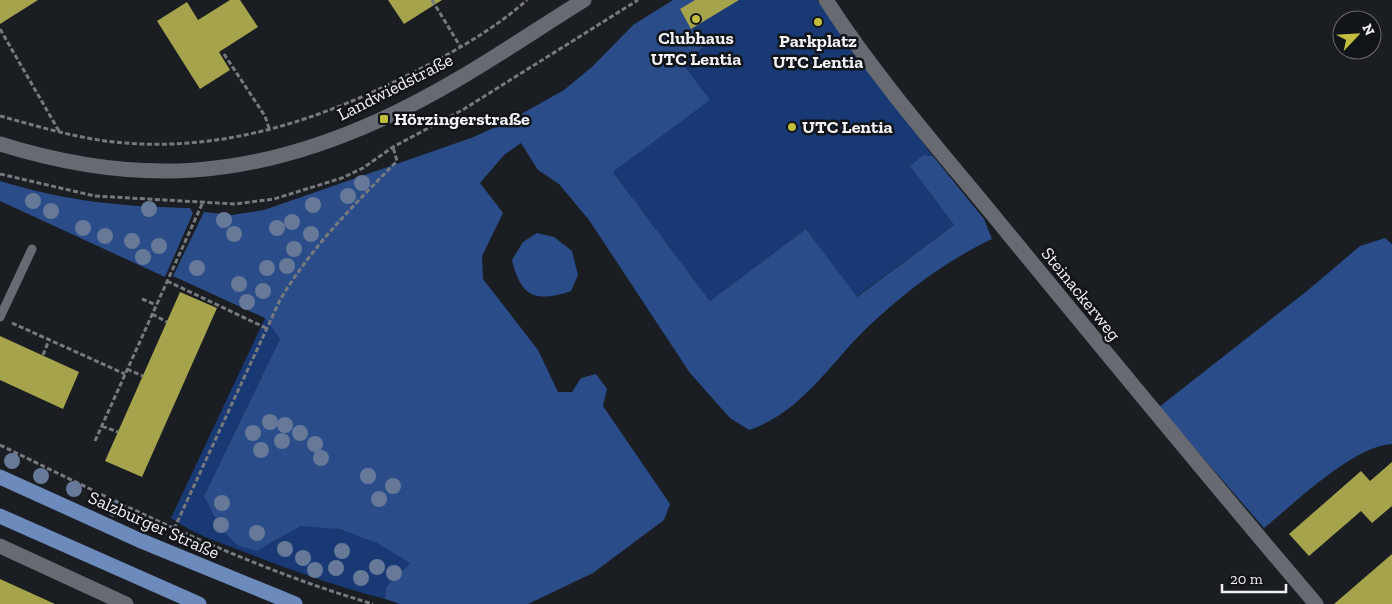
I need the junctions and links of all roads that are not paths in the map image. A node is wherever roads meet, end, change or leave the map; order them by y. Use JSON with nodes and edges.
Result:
{"nodes":[{"id":1,"x":584,"y":0,"type":"edge"},
{"id":2,"x":826,"y":0,"type":"edge"},
{"id":3,"x":0,"y":144,"type":"edge"},
{"id":4,"x":32,"y":249,"type":"dead end"},
{"id":5,"x":0,"y":317,"type":"edge"},
{"id":6,"x":0,"y":476,"type":"edge"},
{"id":7,"x":0,"y":516,"type":"edge"},
{"id":8,"x":0,"y":546,"type":"edge"},
{"id":9,"x":126,"y":604,"type":"edge"},
{"id":10,"x":199,"y":604,"type":"edge"},
{"id":11,"x":295,"y":604,"type":"edge"},
{"id":12,"x":1316,"y":604,"type":"edge"}],
"edges":[{"from":1,"to":3,"type":"street","name":"Landwiedstraße"},
{"from":2,"to":12,"type":"street","name":"Steinackerweg"},
{"from":4,"to":5,"type":"lane"},
{"from":6,"to":11,"type":"main road","name":"Salzburger Straße"},
{"from":7,"to":10,"type":"main road"},
{"from":8,"to":9,"type":"street"}]}
